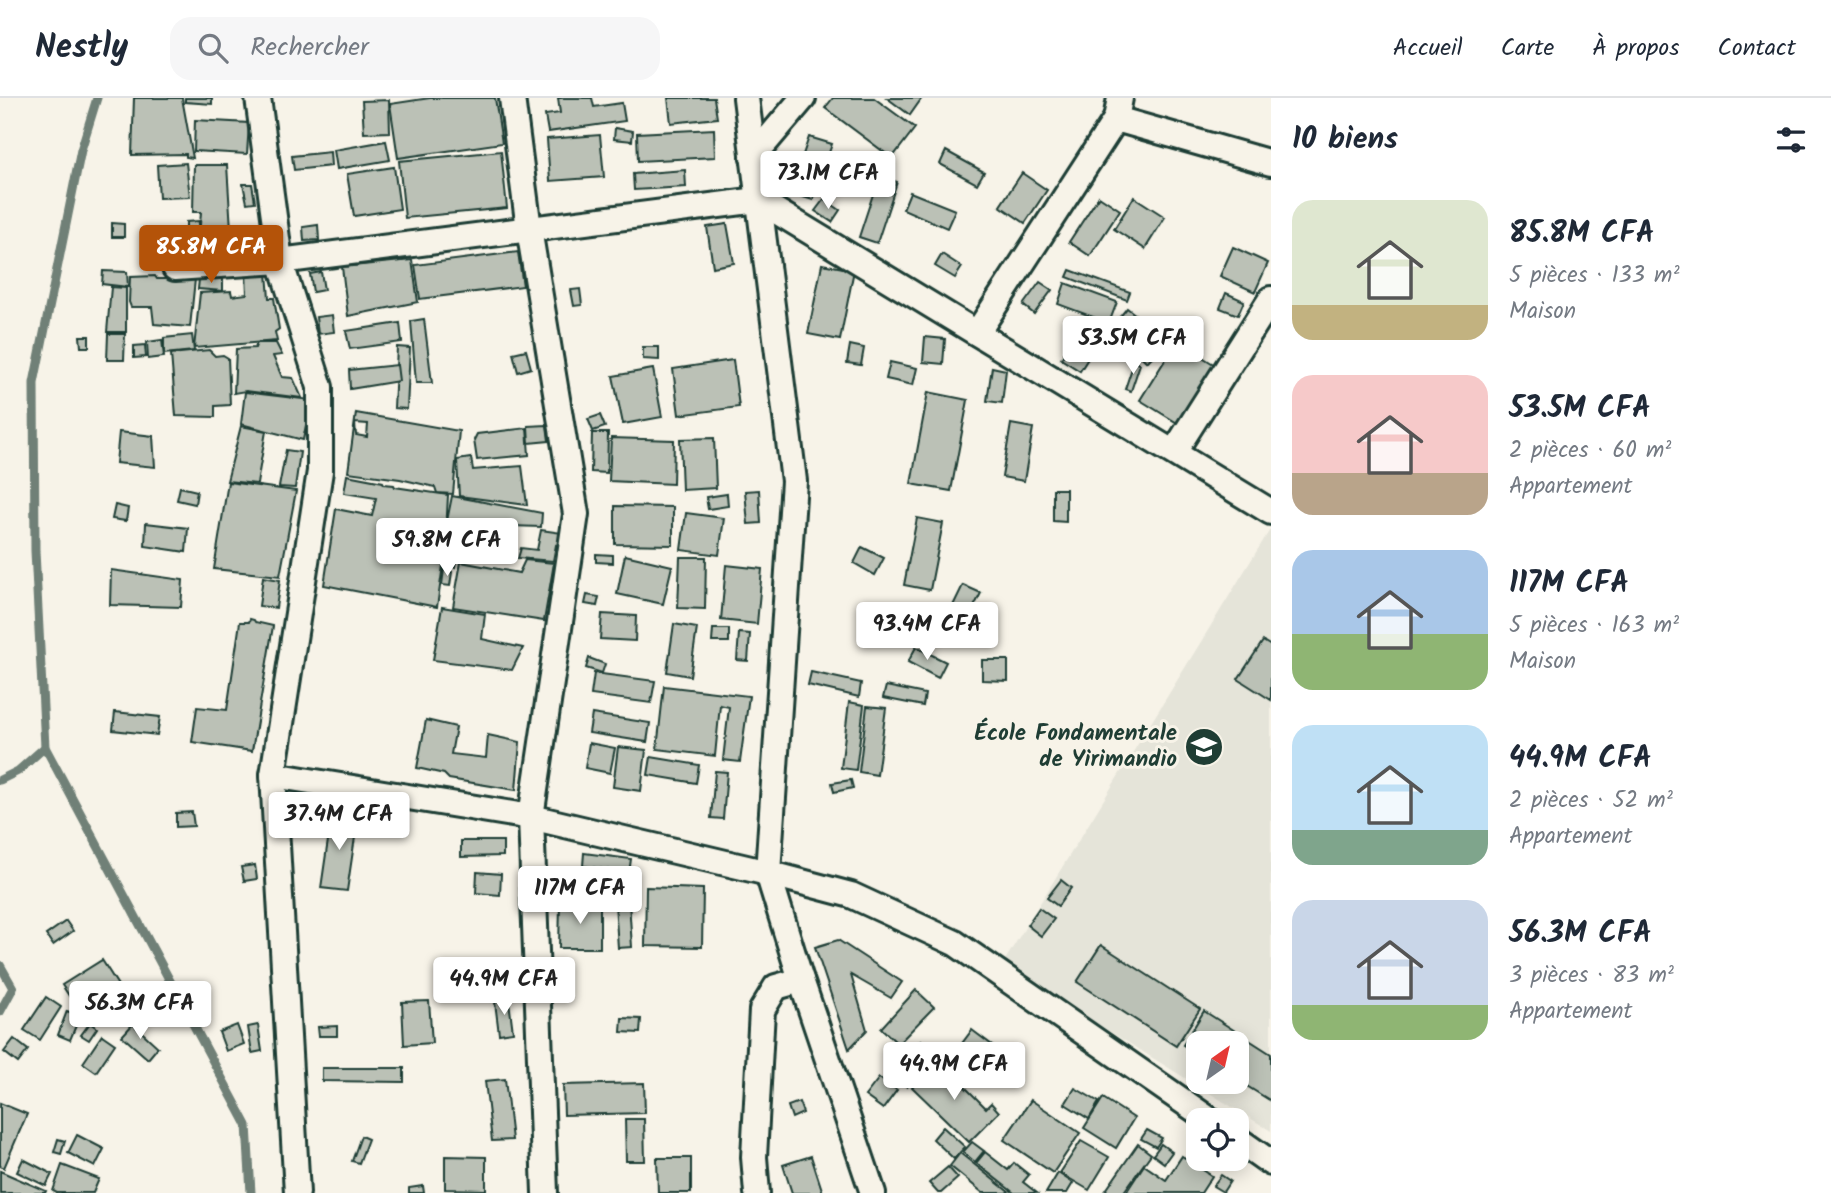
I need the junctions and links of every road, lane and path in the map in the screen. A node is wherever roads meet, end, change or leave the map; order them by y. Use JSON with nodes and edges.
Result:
{"nodes":[{"id":1,"x":258,"y":98,"type":"edge"},
{"id":2,"x":512,"y":98,"type":"edge"},
{"id":3,"x":746,"y":98,"type":"edge"},
{"id":4,"x":803,"y":98,"type":"edge"},
{"id":5,"x":1118,"y":109,"type":"edge"},
{"id":6,"x":753,"y":157,"type":"junction"},
{"id":7,"x":1271,"y":163,"type":"edge"},
{"id":8,"x":758,"y":200,"type":"junction"},
{"id":9,"x":528,"y":229,"type":"junction"},
{"id":10,"x":280,"y":261,"type":"junction"},
{"id":11,"x":175,"y":268,"type":"dead end"},
{"id":12,"x":1271,"y":299,"type":"edge"},
{"id":13,"x":977,"y":333,"type":"junction"},
{"id":14,"x":1174,"y":452,"type":"junction"},
{"id":15,"x":1271,"y":512,"type":"edge"},
{"id":16,"x":273,"y":775,"type":"junction"},
{"id":17,"x":531,"y":817,"type":"junction"},
{"id":18,"x":768,"y":873,"type":"junction"},
{"id":19,"x":801,"y":980,"type":"junction"},
{"id":20,"x":1193,"y":1108,"type":"edge"},
{"id":21,"x":1249,"y":1147,"type":"edge"},
{"id":22,"x":1271,"y":1163,"type":"edge"},
{"id":23,"x":297,"y":1193,"type":"edge"},
{"id":24,"x":545,"y":1193,"type":"edge"},
{"id":25,"x":757,"y":1193,"type":"edge"},
{"id":26,"x":873,"y":1193,"type":"edge"}],
"edges":[{"from":1,"to":10,"type":"street"},
{"from":2,"to":9,"type":"street"},
{"from":3,"to":6,"type":"street"},
{"from":4,"to":6,"type":"street"},
{"from":5,"to":7,"type":"street"},
{"from":5,"to":13,"type":"street"},
{"from":6,"to":8,"type":"street"},
{"from":8,"to":9,"type":"street"},
{"from":8,"to":13,"type":"street"},
{"from":8,"to":18,"type":"street"},
{"from":9,"to":10,"type":"street"},
{"from":9,"to":17,"type":"street"},
{"from":10,"to":11,"type":"street"},
{"from":10,"to":16,"type":"street"},
{"from":12,"to":14,"type":"street"},
{"from":13,"to":14,"type":"street"},
{"from":14,"to":15,"type":"street"},
{"from":16,"to":17,"type":"street"},
{"from":16,"to":23,"type":"street"},
{"from":17,"to":18,"type":"street"},
{"from":17,"to":24,"type":"street"},
{"from":18,"to":19,"type":"street"},
{"from":18,"to":20,"type":"street"},
{"from":19,"to":25,"type":"street"},
{"from":19,"to":26,"type":"street"},
{"from":21,"to":22,"type":"street"}]}
